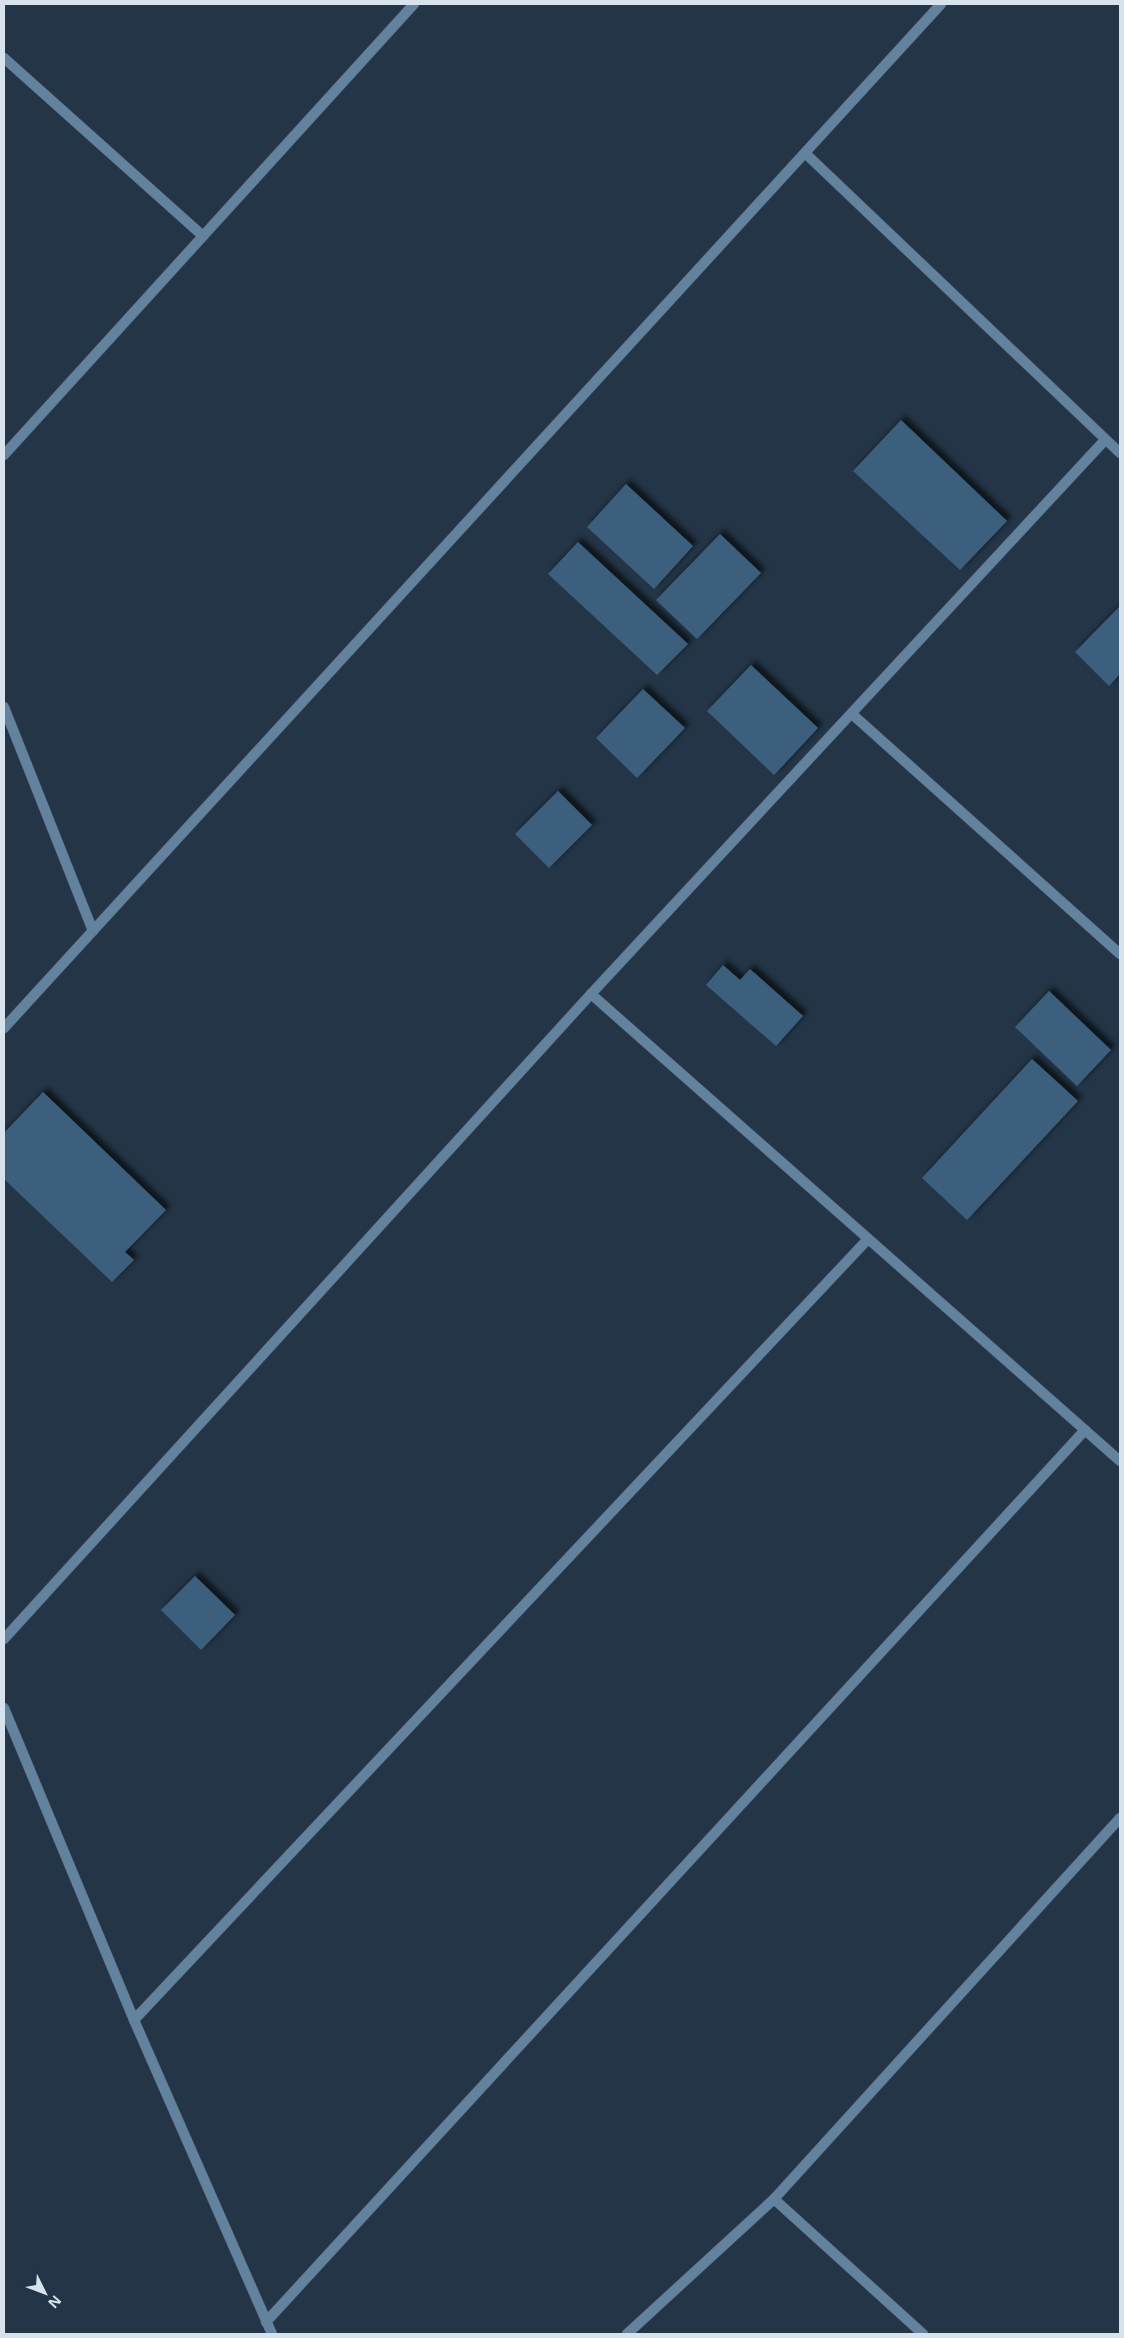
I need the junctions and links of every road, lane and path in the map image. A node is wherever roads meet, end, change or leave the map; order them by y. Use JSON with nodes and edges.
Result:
{"nodes":[{"id":1,"x":414,"y":4,"type":"edge"},
{"id":2,"x":941,"y":4,"type":"edge"},
{"id":3,"x":4,"y":58,"type":"edge"},
{"id":4,"x":805,"y":153,"type":"junction"},
{"id":5,"x":203,"y":236,"type":"junction"},
{"id":6,"x":1105,"y":440,"type":"junction"},
{"id":7,"x":1120,"y":453,"type":"edge"},
{"id":8,"x":4,"y":455,"type":"edge"},
{"id":9,"x":4,"y":707,"type":"edge"},
{"id":10,"x":852,"y":714,"type":"junction"},
{"id":11,"x":93,"y":931,"type":"junction"},
{"id":12,"x":1120,"y":954,"type":"edge"},
{"id":13,"x":591,"y":994,"type":"junction"},
{"id":14,"x":4,"y":1028,"type":"edge"},
{"id":15,"x":868,"y":1239,"type":"junction"},
{"id":16,"x":1085,"y":1430,"type":"junction"},
{"id":17,"x":1120,"y":1461,"type":"edge"},
{"id":18,"x":4,"y":1639,"type":"edge"},
{"id":19,"x":4,"y":1708,"type":"edge"},
{"id":20,"x":1120,"y":1818,"type":"edge"},
{"id":21,"x":134,"y":2020,"type":"junction"},
{"id":22,"x":774,"y":2199,"type":"junction"},
{"id":23,"x":266,"y":2322,"type":"junction"},
{"id":24,"x":272,"y":2334,"type":"edge"},
{"id":25,"x":627,"y":2334,"type":"edge"},
{"id":26,"x":923,"y":2334,"type":"edge"}],
"edges":[{"from":1,"to":5,"type":"street"},
{"from":2,"to":4,"type":"street"},
{"from":3,"to":5,"type":"street"},
{"from":4,"to":6,"type":"street"},
{"from":4,"to":11,"type":"street"},
{"from":5,"to":8,"type":"street"},
{"from":6,"to":7,"type":"street"},
{"from":6,"to":10,"type":"street"},
{"from":9,"to":11,"type":"street"},
{"from":10,"to":12,"type":"street"},
{"from":10,"to":13,"type":"street"},
{"from":11,"to":14,"type":"street"},
{"from":13,"to":15,"type":"street"},
{"from":13,"to":18,"type":"street"},
{"from":15,"to":16,"type":"street"},
{"from":15,"to":21,"type":"street"},
{"from":16,"to":17,"type":"street"},
{"from":16,"to":23,"type":"street"},
{"from":19,"to":21,"type":"street"},
{"from":20,"to":22,"type":"street"},
{"from":21,"to":23,"type":"street"},
{"from":22,"to":25,"type":"street"},
{"from":22,"to":26,"type":"street"},
{"from":23,"to":24,"type":"street"}]}
